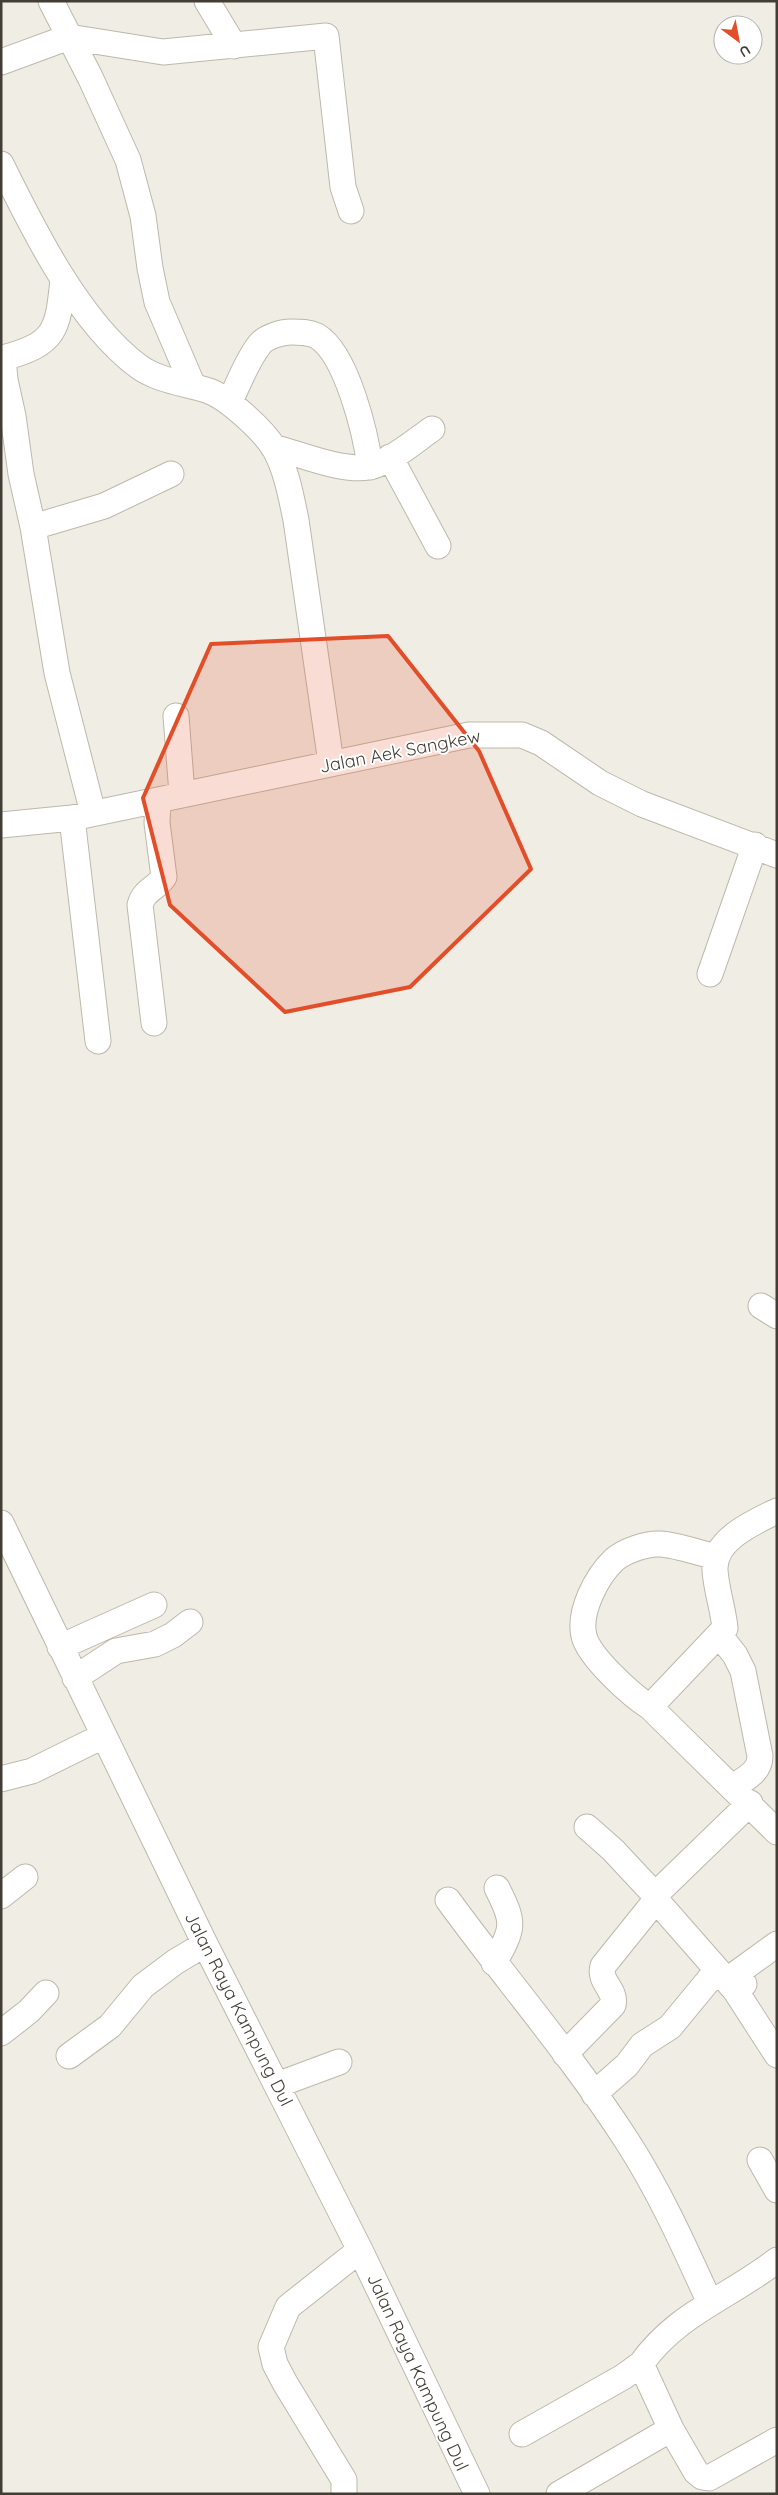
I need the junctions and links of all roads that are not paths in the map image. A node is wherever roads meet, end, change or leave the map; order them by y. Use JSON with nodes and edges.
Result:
{"nodes":[{"id":1,"x":51,"y":1,"type":"edge"},
{"id":2,"x":207,"y":1,"type":"edge"},
{"id":3,"x":69,"y":37,"type":"junction"},
{"id":4,"x":234,"y":46,"type":"junction"},
{"id":5,"x":1,"y":62,"type":"edge"},
{"id":6,"x":1,"y":165,"type":"edge"},
{"id":7,"x":351,"y":211,"type":"dead end"},
{"id":8,"x":63,"y":279,"type":"junction"},
{"id":9,"x":2,"y":358,"type":"edge"},
{"id":10,"x":193,"y":386,"type":"junction"},
{"id":11,"x":230,"y":401,"type":"junction"},
{"id":12,"x":7,"y":418,"type":"edge"},
{"id":13,"x":432,"y":429,"type":"dead end"},
{"id":14,"x":274,"y":447,"type":"junction"},
{"id":15,"x":380,"y":462,"type":"junction"},
{"id":16,"x":171,"y":474,"type":"dead end"},
{"id":17,"x":33,"y":527,"type":"junction"},
{"id":18,"x":438,"y":546,"type":"dead end"},
{"id":19,"x":176,"y":716,"type":"dead end"},
{"id":20,"x":331,"y":763,"type":"junction"},
{"id":21,"x":182,"y":794,"type":"junction"},
{"id":22,"x":158,"y":800,"type":"junction"},
{"id":23,"x":83,"y":815,"type":"junction"},
{"id":24,"x":1,"y":824,"type":"edge"},
{"id":25,"x":766,"y":850,"type":"edge"},
{"id":26,"x":710,"y":974,"type":"dead end"},
{"id":27,"x":154,"y":1023,"type":"dead end"},
{"id":28,"x":98,"y":1042,"type":"dead end"},
{"id":29,"x":777,"y":1511,"type":"edge"},
{"id":30,"x":1,"y":1523,"type":"edge"},
{"id":31,"x":716,"y":1557,"type":"junction"},
{"id":32,"x":154,"y":1605,"type":"dead end"},
{"id":33,"x":190,"y":1622,"type":"dead end"},
{"id":34,"x":720,"y":1636,"type":"junction"},
{"id":35,"x":60,"y":1647,"type":"junction"},
{"id":36,"x":75,"y":1678,"type":"junction"},
{"id":37,"x":650,"y":1707,"type":"junction"},
{"id":38,"x":103,"y":1736,"type":"junction"},
{"id":39,"x":1,"y":1779,"type":"edge"},
{"id":40,"x":742,"y":1795,"type":"junction"},
{"id":41,"x":587,"y":1827,"type":"dead end"},
{"id":42,"x":777,"y":1832,"type":"edge"},
{"id":43,"x":25,"y":1877,"type":"dead end"},
{"id":44,"x":497,"y":1888,"type":"dead end"},
{"id":45,"x":1,"y":1896,"type":"edge"},
{"id":46,"x":656,"y":1898,"type":"junction"},
{"id":47,"x":448,"y":1900,"type":"dead end"},
{"id":48,"x":205,"y":1944,"type":"junction"},
{"id":49,"x":777,"y":1944,"type":"edge"},
{"id":50,"x":494,"y":1963,"type":"junction"},
{"id":51,"x":717,"y":1970,"type":"junction"},
{"id":52,"x":735,"y":1990,"type":"junction"},
{"id":53,"x":46,"y":1993,"type":"dead end"},
{"id":54,"x":1,"y":2033,"type":"edge"},
{"id":55,"x":565,"y":2054,"type":"junction"},
{"id":56,"x":777,"y":2055,"type":"edge"},
{"id":57,"x":69,"y":2056,"type":"dead end"},
{"id":58,"x":339,"y":2062,"type":"dead end"},
{"id":59,"x":277,"y":2085,"type":"junction"},
{"id":60,"x":594,"y":2094,"type":"junction"},
{"id":61,"x":760,"y":2160,"type":"dead end"},
{"id":62,"x":777,"y":2190,"type":"edge"},
{"id":63,"x":360,"y":2250,"type":"junction"},
{"id":64,"x":777,"y":2260,"type":"edge"},
{"id":65,"x":710,"y":2303,"type":"junction"},
{"id":66,"x":641,"y":2364,"type":"junction"},
{"id":67,"x":671,"y":2428,"type":"junction"},
{"id":68,"x":522,"y":2434,"type":"dead end"},
{"id":69,"x":777,"y":2440,"type":"edge"},
{"id":70,"x":344,"y":2494,"type":"edge"},
{"id":71,"x":477,"y":2494,"type":"edge"},
{"id":72,"x":559,"y":2494,"type":"edge"}],
"edges":[{"from":1,"to":3,"type":"street"},
{"from":2,"to":4,"type":"street"},
{"from":3,"to":4,"type":"street"},
{"from":3,"to":5,"type":"street"},
{"from":3,"to":10,"type":"street"},
{"from":4,"to":7,"type":"street"},
{"from":6,"to":8,"type":"street"},
{"from":8,"to":9,"type":"street"},
{"from":8,"to":10,"type":"street"},
{"from":9,"to":12,"type":"street"},
{"from":10,"to":11,"type":"street"},
{"from":11,"to":14,"type":"street"},
{"from":11,"to":15,"type":"street"},
{"from":12,"to":17,"type":"street"},
{"from":13,"to":15,"type":"street"},
{"from":14,"to":15,"type":"street"},
{"from":14,"to":20,"type":"street"},
{"from":15,"to":18,"type":"street"},
{"from":16,"to":17,"type":"street"},
{"from":17,"to":23,"type":"street"},
{"from":19,"to":21,"type":"street"},
{"from":20,"to":21,"type":"street","name":"Jalan Aek Sangkew"},
{"from":20,"to":25,"type":"street","name":"Jalan Aek Sangkew"},
{"from":21,"to":22,"type":"street","name":"Jalan Aek Sangkew"},
{"from":22,"to":23,"type":"street","name":"Jalan Aek Sangkew"},
{"from":22,"to":27,"type":"street"},
{"from":23,"to":24,"type":"street","name":"Jalan Aek Sangkew"},
{"from":23,"to":28,"type":"street"},
{"from":25,"to":26,"type":"street"},
{"from":29,"to":31,"type":"street"},
{"from":30,"to":35,"type":"street","name":"Jalan Raya Kampung Dul"},
{"from":31,"to":34,"type":"street"},
{"from":31,"to":37,"type":"street"},
{"from":32,"to":35,"type":"street"},
{"from":33,"to":36,"type":"street"},
{"from":34,"to":37,"type":"street"},
{"from":34,"to":40,"type":"street"},
{"from":35,"to":36,"type":"street","name":"Jalan Raya Kampung Dul"},
{"from":36,"to":38,"type":"street","name":"Jalan Raya Kampung Dul"},
{"from":37,"to":40,"type":"street"},
{"from":38,"to":39,"type":"street"},
{"from":38,"to":48,"type":"street","name":"Jalan Raya Kampung Dul"},
{"from":40,"to":42,"type":"street"},
{"from":40,"to":46,"type":"street"},
{"from":41,"to":46,"type":"street"},
{"from":43,"to":45,"type":"street"},
{"from":44,"to":50,"type":"street"},
{"from":46,"to":51,"type":"street"},
{"from":46,"to":55,"type":"street"},
{"from":47,"to":50,"type":"street"},
{"from":48,"to":57,"type":"street"},
{"from":48,"to":59,"type":"street","name":"Jalan Raya Kampung Dul"},
{"from":49,"to":52,"type":"street"},
{"from":50,"to":55,"type":"street"},
{"from":51,"to":52,"type":"street"},
{"from":51,"to":60,"type":"street"},
{"from":52,"to":56,"type":"street"},
{"from":53,"to":54,"type":"street"},
{"from":55,"to":60,"type":"street"},
{"from":58,"to":59,"type":"street"},
{"from":59,"to":63,"type":"street","name":"Jalan Raya Kampung Dul"},
{"from":60,"to":65,"type":"street"},
{"from":61,"to":62,"type":"street"},
{"from":63,"to":70,"type":"street"},
{"from":63,"to":71,"type":"street","name":"Jalan Raya Kampung Dul"},
{"from":64,"to":65,"type":"street"},
{"from":65,"to":66,"type":"street"},
{"from":66,"to":67,"type":"street"},
{"from":66,"to":68,"type":"street"},
{"from":67,"to":69,"type":"street"},
{"from":67,"to":72,"type":"street"}]}
